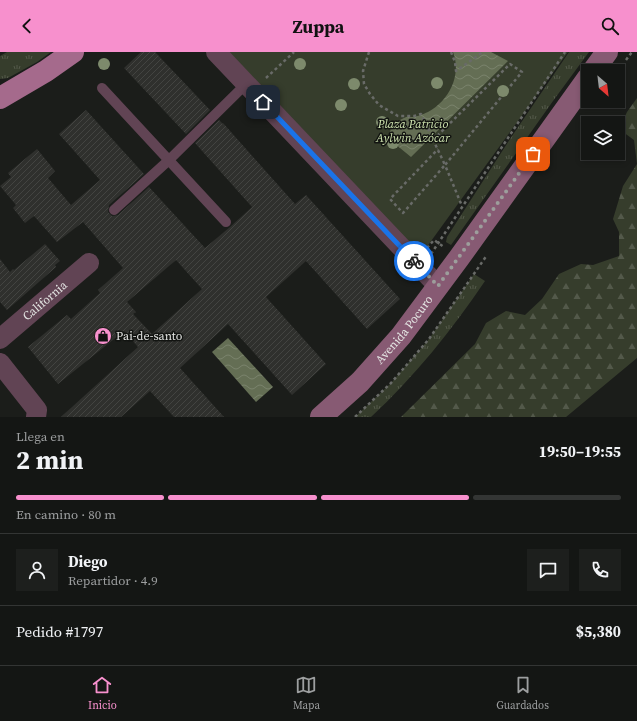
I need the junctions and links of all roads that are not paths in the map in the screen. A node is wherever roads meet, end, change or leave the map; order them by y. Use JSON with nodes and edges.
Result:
{"nodes":[{"id":1,"x":73,"y":52,"type":"edge"},
{"id":2,"x":216,"y":52,"type":"edge"},
{"id":3,"x":607,"y":52,"type":"edge"},
{"id":4,"x":598,"y":64,"type":"edge"},
{"id":5,"x":249,"y":87,"type":"junction"},
{"id":6,"x":102,"y":88,"type":"dead end"},
{"id":7,"x":581,"y":88,"type":"edge"},
{"id":8,"x":2,"y":94,"type":"edge"},
{"id":9,"x":168,"y":160,"type":"junction"},
{"id":10,"x":114,"y":210,"type":"dead end"},
{"id":11,"x":226,"y":222,"type":"dead end"},
{"id":12,"x":89,"y":263,"type":"dead end"},
{"id":13,"x":438,"y":286,"type":"junction"},
{"id":14,"x":0,"y":338,"type":"edge"},
{"id":15,"x":0,"y":363,"type":"edge"},
{"id":16,"x":37,"y":413,"type":"edge"},
{"id":17,"x":321,"y":417,"type":"edge"}],
"edges":[{"from":1,"to":8,"type":"main road"},
{"from":2,"to":5,"type":"street"},
{"from":3,"to":4,"type":"main road"},
{"from":5,"to":9,"type":"lane"},
{"from":5,"to":13,"type":"street"},
{"from":6,"to":9,"type":"lane"},
{"from":7,"to":13,"type":"main road","name":"Avenida Pocuro"},
{"from":9,"to":10,"type":"lane"},
{"from":9,"to":11,"type":"lane"},
{"from":12,"to":14,"type":"street","name":"California"},
{"from":13,"to":17,"type":"main road","name":"Avenida Pocuro"},
{"from":15,"to":16,"type":"street"}]}
